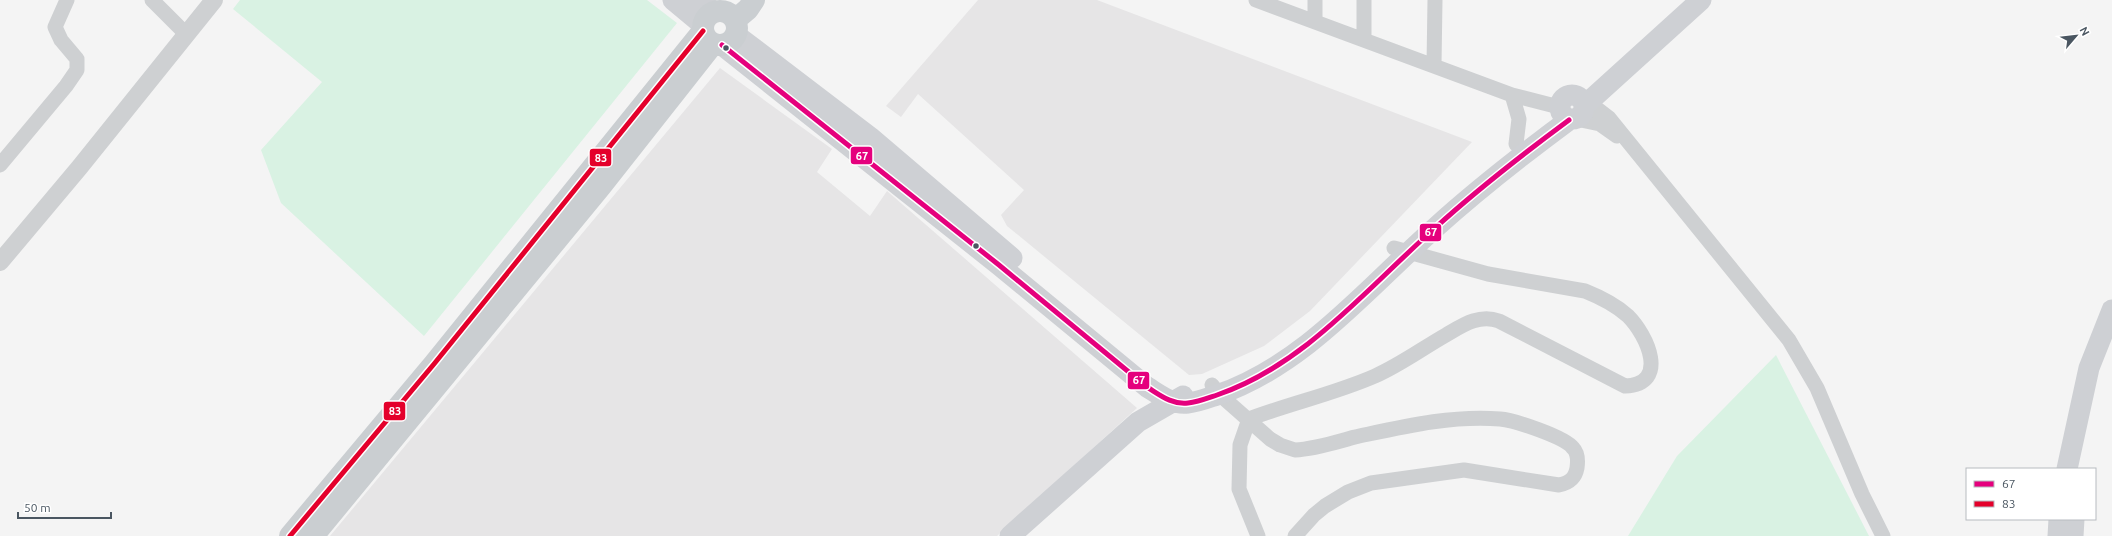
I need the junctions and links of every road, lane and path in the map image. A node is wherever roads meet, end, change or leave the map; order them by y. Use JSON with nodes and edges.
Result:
{"nodes":[{"id":1,"x":67,"y":0,"type":"edge"},
{"id":2,"x":152,"y":0,"type":"edge"},
{"id":3,"x":214,"y":0,"type":"edge"},
{"id":4,"x":673,"y":0,"type":"edge"},
{"id":5,"x":754,"y":0,"type":"edge"},
{"id":6,"x":1256,"y":0,"type":"edge"},
{"id":7,"x":1315,"y":0,"type":"edge"},
{"id":8,"x":1364,"y":0,"type":"edge"},
{"id":9,"x":1435,"y":0,"type":"edge"},
{"id":10,"x":1684,"y":0,"type":"edge"},
{"id":11,"x":1701,"y":0,"type":"edge"},
{"id":12,"x":1315,"y":21,"type":"junction"},
{"id":13,"x":717,"y":22,"type":"edge"},
{"id":14,"x":186,"y":35,"type":"junction"},
{"id":15,"x":1364,"y":39,"type":"junction"},
{"id":16,"x":1434,"y":65,"type":"junction"},
{"id":17,"x":1512,"y":95,"type":"junction"},
{"id":18,"x":1572,"y":109,"type":"junction"},
{"id":19,"x":1516,"y":144,"type":"junction"},
{"id":20,"x":0,"y":165,"type":"edge"},
{"id":21,"x":1465,"y":192,"type":"junction"},
{"id":22,"x":1401,"y":250,"type":"junction"},
{"id":23,"x":0,"y":262,"type":"edge"},
{"id":24,"x":2112,"y":310,"type":"edge"},
{"id":25,"x":2102,"y":361,"type":"edge"},
{"id":26,"x":1216,"y":390,"type":"junction"},
{"id":27,"x":1181,"y":398,"type":"junction"},
{"id":28,"x":1249,"y":419,"type":"junction"},
{"id":29,"x":2067,"y":468,"type":"edge"},
{"id":30,"x":2081,"y":468,"type":"edge"},
{"id":31,"x":2059,"y":520,"type":"edge"},
{"id":32,"x":2074,"y":520,"type":"edge"},
{"id":33,"x":290,"y":536,"type":"edge"},
{"id":34,"x":312,"y":536,"type":"edge"},
{"id":35,"x":1010,"y":536,"type":"edge"},
{"id":36,"x":1258,"y":536,"type":"edge"},
{"id":37,"x":1295,"y":536,"type":"edge"},
{"id":38,"x":1883,"y":536,"type":"edge"},
{"id":39,"x":2058,"y":536,"type":"edge"},
{"id":40,"x":2073,"y":536,"type":"edge"}],
"edges":[{"from":1,"to":20,"type":"street"},
{"from":2,"to":14,"type":"street"},
{"from":3,"to":14,"type":"street"},
{"from":4,"to":13,"type":"main road"},
{"from":5,"to":13,"type":"main road"},
{"from":6,"to":12,"type":"street"},
{"from":7,"to":12,"type":"street"},
{"from":8,"to":15,"type":"street"},
{"from":9,"to":16,"type":"street"},
{"from":10,"to":18,"type":"main road"},
{"from":11,"to":18,"type":"main road"},
{"from":12,"to":15,"type":"street"},
{"from":13,"to":27,"type":"main road"},
{"from":13,"to":33,"type":"main road"},
{"from":13,"to":34,"type":"main road"},
{"from":14,"to":23,"type":"street"},
{"from":15,"to":16,"type":"street"},
{"from":16,"to":17,"type":"street"},
{"from":17,"to":18,"type":"street"},
{"from":17,"to":19,"type":"street"},
{"from":18,"to":19,"type":"main road"},
{"from":18,"to":21,"type":"main road"},
{"from":18,"to":38,"type":"street"},
{"from":19,"to":21,"type":"main road"},
{"from":21,"to":22,"type":"main road"},
{"from":22,"to":26,"type":"main road"},
{"from":22,"to":28,"type":"street"},
{"from":24,"to":25,"type":"main road"},
{"from":25,"to":29,"type":"main road"},
{"from":25,"to":30,"type":"main road"},
{"from":26,"to":27,"type":"main road"},
{"from":26,"to":28,"type":"street"},
{"from":27,"to":35,"type":"main road"},
{"from":28,"to":36,"type":"street"},
{"from":28,"to":37,"type":"street"},
{"from":31,"to":39,"type":"main road"},
{"from":32,"to":40,"type":"main road"}]}
